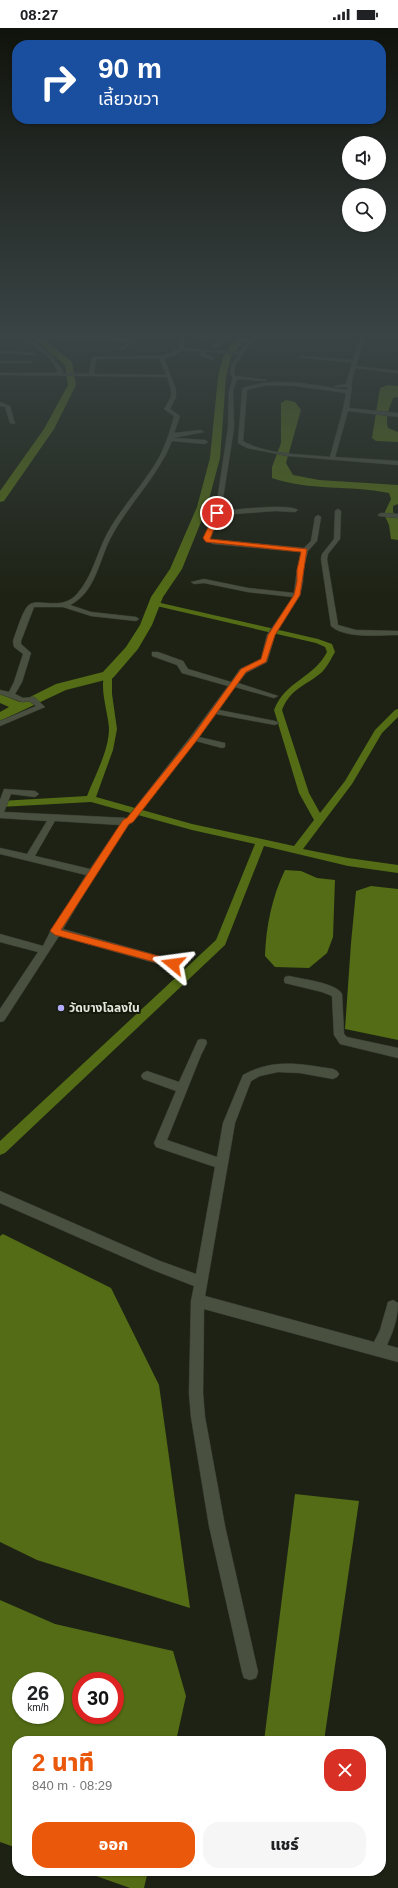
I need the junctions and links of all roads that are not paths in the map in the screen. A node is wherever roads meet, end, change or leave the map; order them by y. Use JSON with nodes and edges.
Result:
{"nodes":[{"id":1,"x":174,"y":424,"type":"edge"},
{"id":2,"x":231,"y":424,"type":"edge"},
{"id":3,"x":242,"y":424,"type":"edge"},
{"id":4,"x":342,"y":424,"type":"edge"},
{"id":5,"x":201,"y":432,"type":"dead end"},
{"id":6,"x":170,"y":437,"type":"junction"},
{"id":7,"x":205,"y":442,"type":"dead end"},
{"id":8,"x":332,"y":458,"type":"junction"},
{"id":9,"x":398,"y":463,"type":"edge"},
{"id":10,"x":295,"y":510,"type":"dead end"},
{"id":11,"x":338,"y":511,"type":"dead end"},
{"id":12,"x":217,"y":513,"type":"junction"},
{"id":13,"x":381,"y":515,"type":"dead end"},
{"id":14,"x":398,"y":516,"type":"edge"},
{"id":15,"x":318,"y":517,"type":"dead end"},
{"id":16,"x":305,"y":550,"type":"junction"},
{"id":17,"x":194,"y":582,"type":"dead end"},
{"id":18,"x":297,"y":595,"type":"junction"},
{"id":19,"x":66,"y":606,"type":"junction"},
{"id":20,"x":136,"y":619,"type":"dead end"},
{"id":21,"x":398,"y":633,"type":"edge"},
{"id":22,"x":155,"y":654,"type":"dead end"},
{"id":23,"x":233,"y":684,"type":"junction"},
{"id":24,"x":0,"y":692,"type":"edge"},
{"id":25,"x":11,"y":695,"type":"junction"},
{"id":26,"x":274,"y":696,"type":"dead end"},
{"id":27,"x":213,"y":711,"type":"junction"},
{"id":28,"x":0,"y":724,"type":"edge"},
{"id":29,"x":275,"y":724,"type":"dead end"},
{"id":30,"x":194,"y":738,"type":"junction"},
{"id":31,"x":222,"y":745,"type":"dead end"},
{"id":32,"x":5,"y":793,"type":"edge"},
{"id":33,"x":35,"y":794,"type":"dead end"},
{"id":34,"x":0,"y":812,"type":"edge"},
{"id":35,"x":0,"y":815,"type":"edge"},
{"id":36,"x":53,"y":817,"type":"junction"},
{"id":37,"x":128,"y":821,"type":"junction"},
{"id":38,"x":0,"y":851,"type":"edge"},
{"id":39,"x":30,"y":858,"type":"junction"},
{"id":40,"x":92,"y":873,"type":"junction"},
{"id":41,"x":55,"y":931,"type":"junction"},
{"id":42,"x":0,"y":938,"type":"edge"},
{"id":43,"x":44,"y":950,"type":"junction"},
{"id":44,"x":173,"y":964,"type":"dead end"},
{"id":45,"x":289,"y":980,"type":"dead end"},
{"id":46,"x":0,"y":1018,"type":"edge"},
{"id":47,"x":202,"y":1043,"type":"dead end"},
{"id":48,"x":398,"y":1054,"type":"edge"},
{"id":49,"x":333,"y":1074,"type":"dead end"},
{"id":50,"x":147,"y":1076,"type":"dead end"},
{"id":51,"x":182,"y":1088,"type":"junction"},
{"id":52,"x":222,"y":1164,"type":"junction"},
{"id":53,"x":0,"y":1197,"type":"edge"},
{"id":54,"x":201,"y":1282,"type":"junction"},
{"id":55,"x":198,"y":1301,"type":"junction"},
{"id":56,"x":394,"y":1307,"type":"dead end"},
{"id":57,"x":377,"y":1350,"type":"junction"},
{"id":58,"x":398,"y":1355,"type":"edge"},
{"id":59,"x":250,"y":1672,"type":"dead end"}],
"edges":[{"from":1,"to":6,"type":"street"},
{"from":2,"to":12,"type":"street"},
{"from":3,"to":8,"type":"street"},
{"from":4,"to":8,"type":"street"},
{"from":5,"to":6,"type":"street"},
{"from":6,"to":7,"type":"street"},
{"from":6,"to":19,"type":"street"},
{"from":8,"to":9,"type":"street"},
{"from":10,"to":12,"type":"street"},
{"from":11,"to":21,"type":"street"},
{"from":12,"to":16,"type":"street"},
{"from":13,"to":14,"type":"street"},
{"from":15,"to":16,"type":"street"},
{"from":16,"to":18,"type":"street"},
{"from":17,"to":18,"type":"street"},
{"from":18,"to":23,"type":"street"},
{"from":19,"to":20,"type":"street"},
{"from":19,"to":25,"type":"street"},
{"from":22,"to":23,"type":"street"},
{"from":23,"to":26,"type":"street"},
{"from":23,"to":27,"type":"street"},
{"from":24,"to":25,"type":"street"},
{"from":25,"to":28,"type":"street"},
{"from":27,"to":29,"type":"street"},
{"from":27,"to":30,"type":"street"},
{"from":30,"to":31,"type":"street"},
{"from":30,"to":37,"type":"street"},
{"from":32,"to":33,"type":"street"},
{"from":32,"to":34,"type":"street"},
{"from":35,"to":36,"type":"street"},
{"from":36,"to":37,"type":"street"},
{"from":36,"to":39,"type":"street"},
{"from":37,"to":40,"type":"street"},
{"from":38,"to":39,"type":"street"},
{"from":39,"to":40,"type":"street"},
{"from":40,"to":41,"type":"street"},
{"from":41,"to":43,"type":"street"},
{"from":41,"to":44,"type":"street"},
{"from":42,"to":43,"type":"street"},
{"from":43,"to":46,"type":"street"},
{"from":45,"to":48,"type":"street"},
{"from":47,"to":51,"type":"street"},
{"from":49,"to":52,"type":"street"},
{"from":50,"to":51,"type":"street"},
{"from":51,"to":52,"type":"street"},
{"from":52,"to":54,"type":"street"},
{"from":53,"to":54,"type":"street"},
{"from":54,"to":55,"type":"street"},
{"from":55,"to":57,"type":"street"},
{"from":55,"to":59,"type":"street"},
{"from":56,"to":57,"type":"street"},
{"from":57,"to":58,"type":"street"}]}
